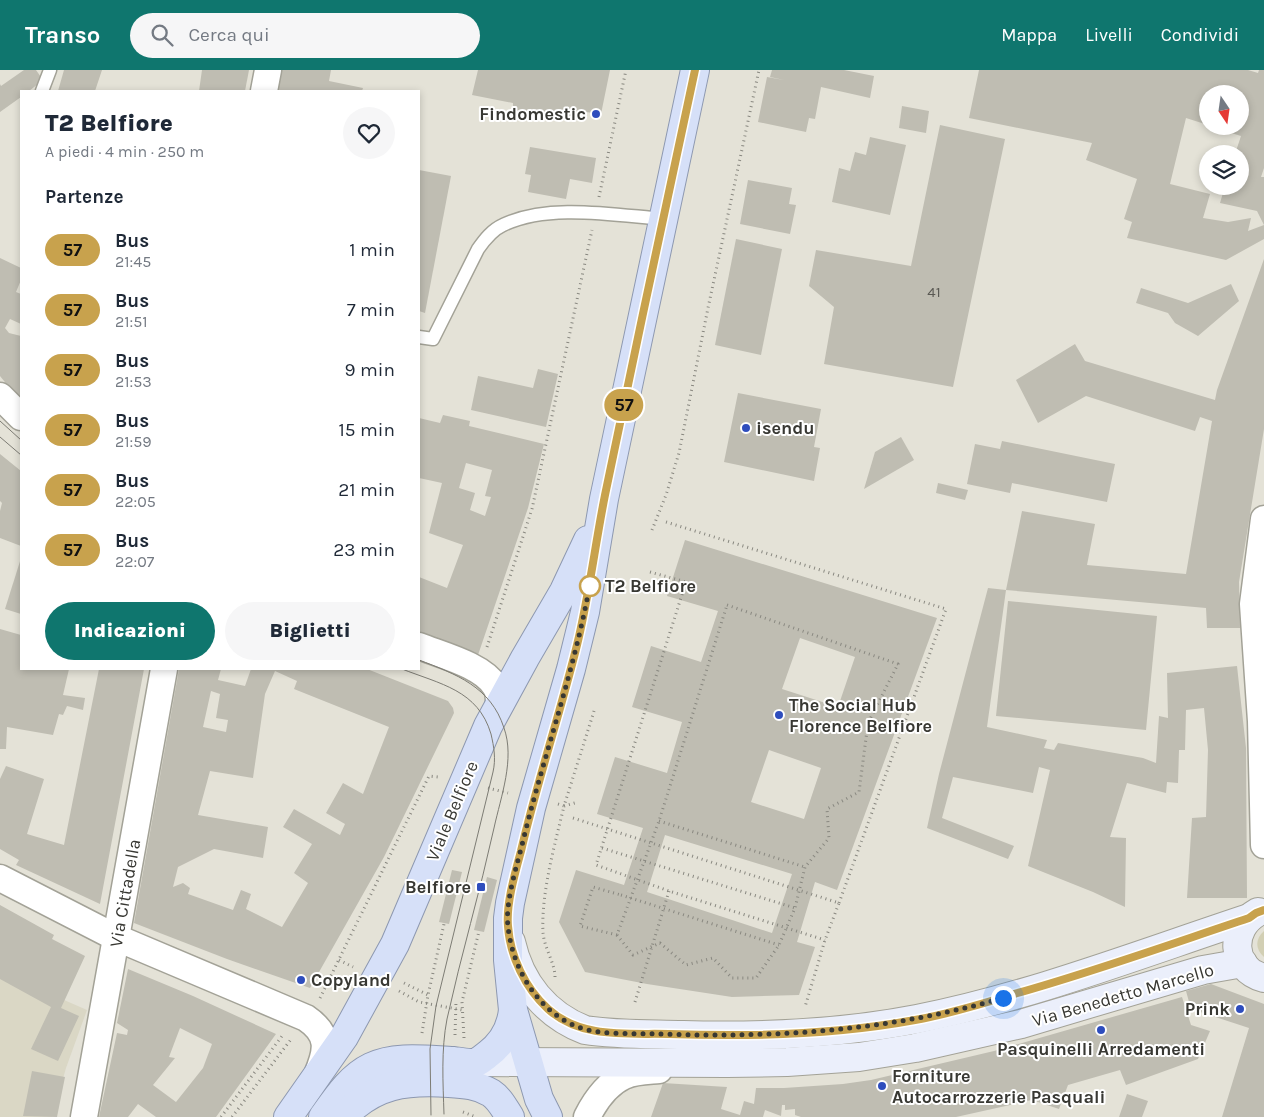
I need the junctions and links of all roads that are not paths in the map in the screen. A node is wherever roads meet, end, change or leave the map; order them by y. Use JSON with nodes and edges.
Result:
{"nodes":[{"id":1,"x":50,"y":70,"type":"edge"},
{"id":2,"x":268,"y":70,"type":"edge"},
{"id":3,"x":695,"y":70,"type":"edge"},
{"id":4,"x":42,"y":90,"type":"edge"},
{"id":5,"x":264,"y":90,"type":"edge"},
{"id":6,"x":663,"y":219,"type":"junction"},
{"id":7,"x":420,"y":337,"type":"edge"},
{"id":8,"x":3,"y":393,"type":"edge"},
{"id":9,"x":20,"y":416,"type":"edge"},
{"id":10,"x":604,"y":499,"type":"junction"},
{"id":11,"x":1264,"y":519,"type":"edge"},
{"id":12,"x":420,"y":646,"type":"edge"},
{"id":13,"x":164,"y":670,"type":"edge"},
{"id":14,"x":499,"y":705,"type":"junction"},
{"id":15,"x":1264,"y":845,"type":"edge"},
{"id":16,"x":0,"y":878,"type":"edge"},
{"id":17,"x":1257,"y":914,"type":"edge"},
{"id":18,"x":508,"y":926,"type":"junction"},
{"id":19,"x":117,"y":938,"type":"junction"},
{"id":20,"x":1254,"y":971,"type":"edge"},
{"id":21,"x":513,"y":1010,"type":"junction"},
{"id":22,"x":528,"y":1063,"type":"junction"},
{"id":23,"x":707,"y":1063,"type":"junction"},
{"id":24,"x":474,"y":1064,"type":"junction"},
{"id":25,"x":316,"y":1078,"type":"junction"},
{"id":26,"x":84,"y":1117,"type":"edge"},
{"id":27,"x":288,"y":1117,"type":"edge"},
{"id":28,"x":323,"y":1117,"type":"edge"},
{"id":29,"x":342,"y":1117,"type":"edge"},
{"id":30,"x":510,"y":1117,"type":"edge"},
{"id":31,"x":548,"y":1117,"type":"edge"},
{"id":32,"x":587,"y":1117,"type":"edge"}],
"edges":[{"from":1,"to":4,"type":"lane"},
{"from":2,"to":5,"type":"street"},
{"from":3,"to":6,"type":"main road","name":"Viale Belfiore"},
{"from":6,"to":7,"type":"lane"},
{"from":6,"to":10,"type":"main road","name":"Viale Belfiore"},
{"from":8,"to":9,"type":"street"},
{"from":10,"to":14,"type":"main road","name":"Viale Belfiore"},
{"from":10,"to":18,"type":"main road","name":"Viale Belfiore"},
{"from":11,"to":15,"type":"street"},
{"from":12,"to":14,"type":"street"},
{"from":13,"to":19,"type":"street","name":"Via Cittadella"},
{"from":14,"to":25,"type":"main road","name":"Viale Belfiore"},
{"from":16,"to":19,"type":"street"},
{"from":17,"to":18,"type":"street","name":"Via Benedetto Marcello"},
{"from":17,"to":20,"type":"street","name":"Via Benedetto Marcello"},
{"from":18,"to":21,"type":"main road","name":"Viale Belfiore"},
{"from":19,"to":25,"type":"street"},
{"from":19,"to":26,"type":"street","name":"Via Cittadella"},
{"from":20,"to":23,"type":"street","name":"Via Benedetto Marcello"},
{"from":21,"to":22,"type":"main road","name":"Viale Belfiore"},
{"from":21,"to":24,"type":"main road","name":"Viale Belfiore"},
{"from":22,"to":23,"type":"street","name":"Via Benedetto Marcello"},
{"from":22,"to":24,"type":"street"},
{"from":22,"to":31,"type":"main road","name":"Viale Belfiore"},
{"from":23,"to":32,"type":"street","name":"Via Benedetto Marcello"},
{"from":24,"to":28,"type":"main road"},
{"from":24,"to":29,"type":"main road"},
{"from":24,"to":30,"type":"main road"},
{"from":25,"to":27,"type":"main road","name":"Viale Belfiore"}]}
